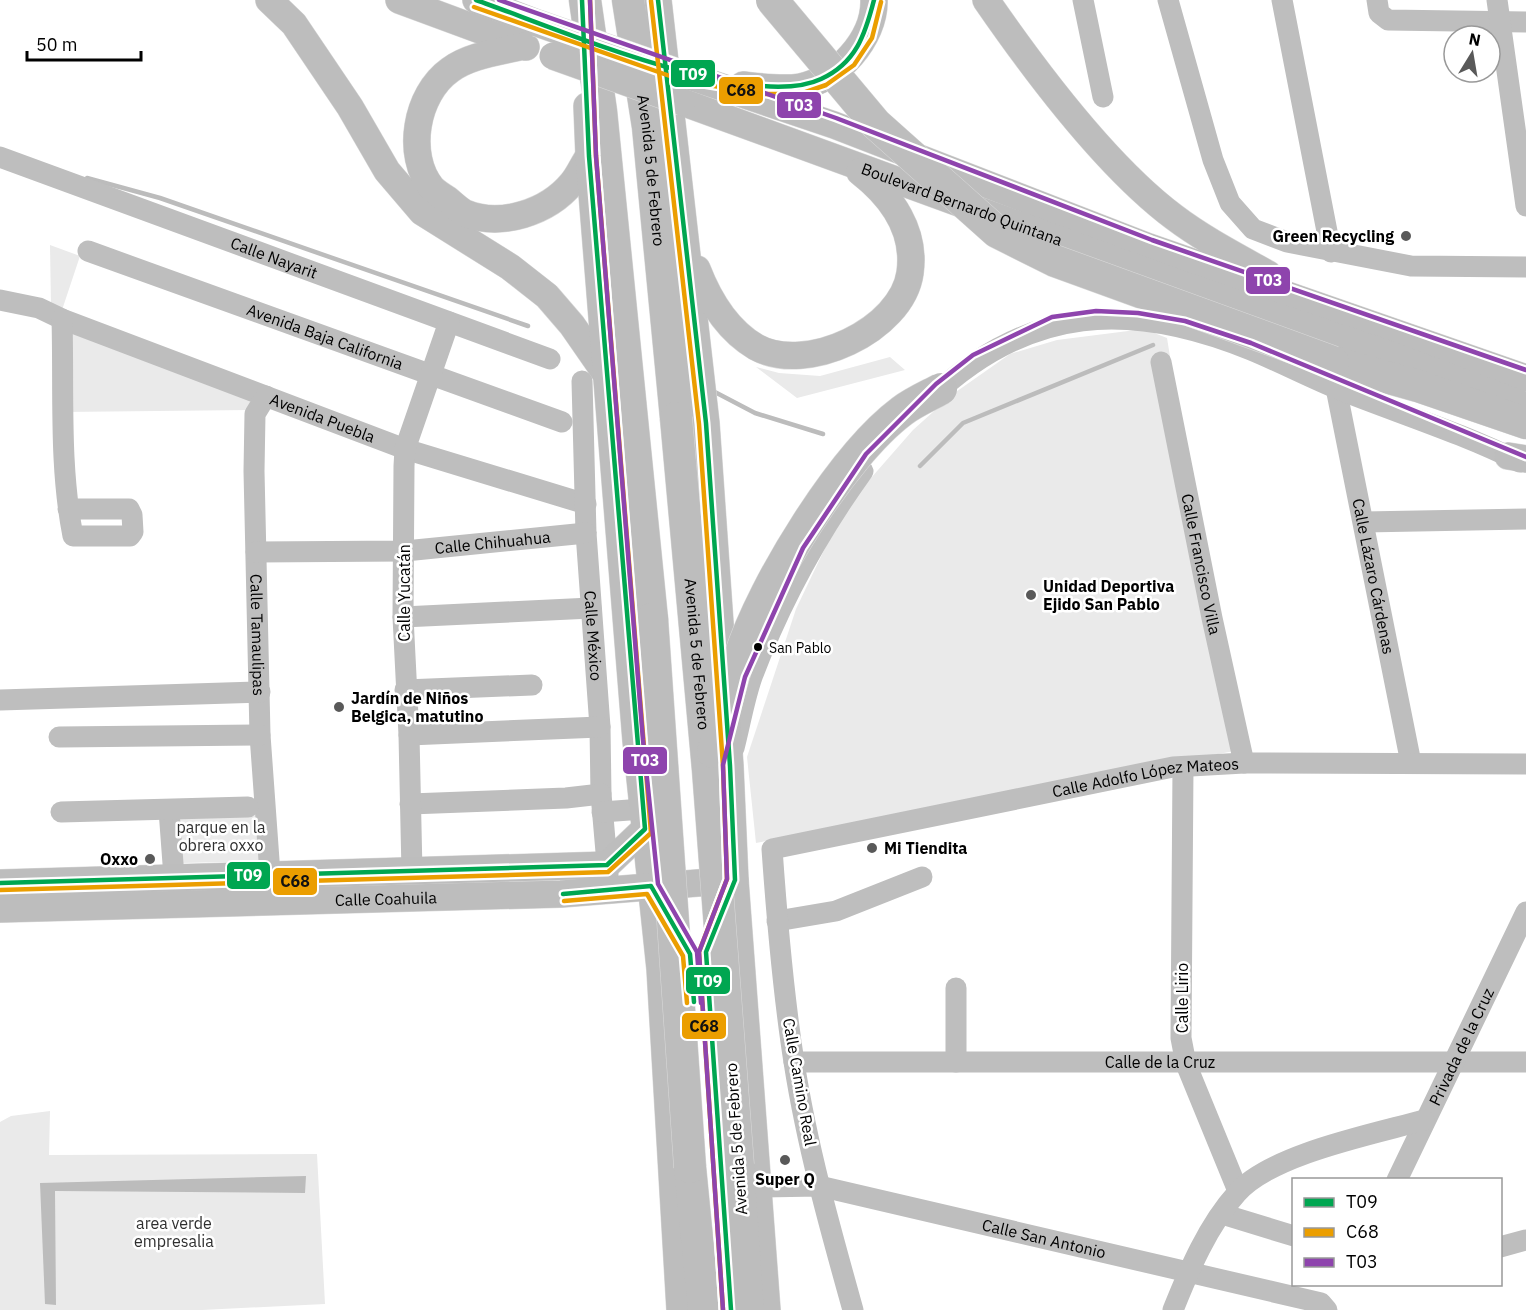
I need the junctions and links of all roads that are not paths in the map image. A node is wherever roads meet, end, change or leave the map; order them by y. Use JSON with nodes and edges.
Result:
{"nodes":[{"id":1,"x":269,"y":0,"type":"edge"},
{"id":2,"x":399,"y":0,"type":"edge"},
{"id":3,"x":476,"y":0,"type":"edge"},
{"id":4,"x":584,"y":0,"type":"edge"},
{"id":5,"x":628,"y":0,"type":"edge"},
{"id":6,"x":658,"y":0,"type":"edge"},
{"id":7,"x":772,"y":0,"type":"edge"},
{"id":8,"x":874,"y":0,"type":"edge"},
{"id":9,"x":987,"y":0,"type":"edge"},
{"id":10,"x":1085,"y":0,"type":"edge"},
{"id":11,"x":1168,"y":0,"type":"edge"},
{"id":12,"x":1282,"y":0,"type":"edge"},
{"id":13,"x":1497,"y":0,"type":"edge"},
{"id":14,"x":1378,"y":7,"type":"edge"},
{"id":15,"x":1501,"y":22,"type":"junction"},
{"id":16,"x":1526,"y":22,"type":"edge"},
{"id":17,"x":524,"y":46,"type":"junction"},
{"id":18,"x":682,"y":73,"type":"junction"},
{"id":19,"x":1103,"y":97,"type":"dead end"},
{"id":20,"x":813,"y":150,"type":"junction"},
{"id":21,"x":589,"y":156,"type":"junction"},
{"id":22,"x":0,"y":157,"type":"edge"},
{"id":23,"x":1526,"y":206,"type":"edge"},
{"id":24,"x":687,"y":240,"type":"junction"},
{"id":25,"x":88,"y":251,"type":"dead end"},
{"id":26,"x":1332,"y":252,"type":"junction"},
{"id":27,"x":1526,"y":267,"type":"edge"},
{"id":28,"x":0,"y":300,"type":"edge"},
{"id":29,"x":62,"y":319,"type":"junction"},
{"id":30,"x":449,"y":322,"type":"junction"},
{"id":31,"x":1392,"y":330,"type":"junction"},
{"id":32,"x":550,"y":359,"type":"dead end"},
{"id":33,"x":1161,"y":362,"type":"dead end"},
{"id":34,"x":1335,"y":375,"type":"junction"},
{"id":35,"x":429,"y":376,"type":"junction"},
{"id":36,"x":594,"y":378,"type":"junction"},
{"id":37,"x":1526,"y":378,"type":"edge"},
{"id":38,"x":941,"y":388,"type":"joint"},
{"id":39,"x":266,"y":396,"type":"junction"},
{"id":40,"x":1526,"y":406,"type":"edge"},
{"id":41,"x":562,"y":422,"type":"dead end"},
{"id":42,"x":1526,"y":423,"type":"edge"},
{"id":43,"x":405,"y":449,"type":"junction"},
{"id":44,"x":1520,"y":460,"type":"edge"},
{"id":45,"x":585,"y":504,"type":"junction"},
{"id":46,"x":68,"y":509,"type":"junction"},
{"id":47,"x":1526,"y":519,"type":"edge"},
{"id":48,"x":1364,"y":522,"type":"junction"},
{"id":49,"x":586,"y":533,"type":"junction"},
{"id":50,"x":405,"y":551,"type":"junction"},
{"id":51,"x":256,"y":552,"type":"junction"},
{"id":52,"x":591,"y":608,"type":"junction"},
{"id":53,"x":403,"y":617,"type":"junction"},
{"id":54,"x":532,"y":685,"type":"dead end"},
{"id":55,"x":405,"y":690,"type":"junction"},
{"id":56,"x":260,"y":692,"type":"junction"},
{"id":57,"x":0,"y":700,"type":"edge"},
{"id":58,"x":600,"y":727,"type":"junction"},
{"id":59,"x":260,"y":735,"type":"junction"},
{"id":60,"x":409,"y":735,"type":"junction"},
{"id":61,"x":58,"y":737,"type":"dead end"},
{"id":62,"x":1244,"y":763,"type":"junction"},
{"id":63,"x":1411,"y":764,"type":"junction"},
{"id":64,"x":1526,"y":764,"type":"edge"},
{"id":65,"x":1184,"y":767,"type":"junction"},
{"id":66,"x":719,"y":768,"type":"junction"},
{"id":67,"x":602,"y":803,"type":"junction"},
{"id":68,"x":410,"y":804,"type":"junction"},
{"id":69,"x":248,"y":807,"type":"dead end"},
{"id":70,"x":169,"y":810,"type":"junction"},
{"id":71,"x":61,"y":812,"type":"dead end"},
{"id":72,"x":644,"y":819,"type":"junction"},
{"id":73,"x":772,"y":849,"type":"joint"},
{"id":74,"x":412,"y":872,"type":"junction"},
{"id":75,"x":270,"y":874,"type":"junction"},
{"id":76,"x":174,"y":877,"type":"junction"},
{"id":77,"x":922,"y":877,"type":"dead end"},
{"id":78,"x":609,"y":878,"type":"junction"},
{"id":79,"x":735,"y":880,"type":"junction"},
{"id":80,"x":0,"y":883,"type":"edge"},
{"id":81,"x":651,"y":886,"type":"junction"},
{"id":82,"x":0,"y":909,"type":"edge"},
{"id":83,"x":1526,"y":912,"type":"edge"},
{"id":84,"x":777,"y":921,"type":"junction"},
{"id":85,"x":1526,"y":949,"type":"edge"},
{"id":86,"x":1505,"y":955,"type":"junction"},
{"id":87,"x":956,"y":988,"type":"dead end"},
{"id":88,"x":794,"y":1062,"type":"junction"},
{"id":89,"x":956,"y":1062,"type":"junction"},
{"id":90,"x":1453,"y":1062,"type":"junction"},
{"id":91,"x":1526,"y":1062,"type":"edge"},
{"id":92,"x":1186,"y":1064,"type":"junction"},
{"id":93,"x":1424,"y":1120,"type":"junction"},
{"id":94,"x":1397,"y":1178,"type":"edge"},
{"id":95,"x":819,"y":1186,"type":"junction"},
{"id":96,"x":759,"y":1188,"type":"junction"},
{"id":97,"x":1238,"y":1191,"type":"junction"},
{"id":98,"x":1222,"y":1214,"type":"junction"},
{"id":99,"x":1292,"y":1236,"type":"edge"},
{"id":100,"x":1526,"y":1240,"type":"edge"},
{"id":101,"x":1502,"y":1246,"type":"edge"},
{"id":102,"x":1188,"y":1273,"type":"junction"},
{"id":103,"x":1327,"y":1309,"type":"edge"},
{"id":104,"x":680,"y":1310,"type":"edge"},
{"id":105,"x":704,"y":1310,"type":"edge"},
{"id":106,"x":748,"y":1310,"type":"edge"},
{"id":107,"x":767,"y":1310,"type":"edge"},
{"id":108,"x":853,"y":1310,"type":"edge"},
{"id":109,"x":1173,"y":1310,"type":"edge"}],
"edges":[{"from":1,"to":36,"type":"main road"},
{"from":2,"to":17,"type":"main road","name":"Boulevard Bernardo Quintana"},
{"from":3,"to":18,"type":"main road","name":"Boulevard Bernardo Quintana","bridge":true},
{"from":4,"to":21,"type":"main road"},
{"from":4,"to":105,"type":"highway","bridge":true},
{"from":5,"to":66,"type":"highway","name":"Avenida 5 de Febrero","bridge":true},
{"from":6,"to":24,"type":"main road","name":"Avenida 5 de Febrero"},
{"from":7,"to":34,"type":"highway","bridge":true},
{"from":8,"to":18,"type":"main road"},
{"from":9,"to":31,"type":"main road"},
{"from":10,"to":19,"type":"street"},
{"from":11,"to":26,"type":"street"},
{"from":12,"to":26,"type":"street"},
{"from":13,"to":15,"type":"street"},
{"from":14,"to":15,"type":"street"},
{"from":15,"to":16,"type":"street"},
{"from":15,"to":23,"type":"street"},
{"from":17,"to":20,"type":"main road","name":"Boulevard Bernardo Quintana","bridge":true},
{"from":17,"to":21,"type":"main road"},
{"from":18,"to":31,"type":"main road","name":"Boulevard Bernardo Quintana"},
{"from":20,"to":24,"type":"main road"},
{"from":20,"to":40,"type":"main road","name":"Boulevard Bernardo Quintana"},
{"from":21,"to":36,"type":"main road"},
{"from":22,"to":30,"type":"street","name":"Calle Nayarit"},
{"from":24,"to":66,"type":"main road","name":"Avenida 5 de Febrero"},
{"from":25,"to":35,"type":"street","name":"Avenida Baja California"},
{"from":26,"to":27,"type":"street"},
{"from":28,"to":29,"type":"street","name":"Avenida Puebla"},
{"from":29,"to":39,"type":"street","name":"Avenida Puebla"},
{"from":29,"to":46,"type":"street"},
{"from":30,"to":32,"type":"street","name":"Calle Nayarit"},
{"from":30,"to":35,"type":"street","name":"Calle Yucatán"},
{"from":31,"to":37,"type":"main road","name":"Boulevard Bernardo Quintana"},
{"from":33,"to":62,"type":"street","name":"Calle Francisco Villa"},
{"from":34,"to":38,"type":"street"},
{"from":34,"to":42,"type":"highway"},
{"from":34,"to":44,"type":"street"},
{"from":34,"to":48,"type":"street","name":"Calle Lázaro Cárdenas"},
{"from":35,"to":41,"type":"street","name":"Avenida Baja California"},
{"from":35,"to":43,"type":"street","name":"Calle Yucatán"},
{"from":36,"to":45,"type":"street","name":"Calle México"},
{"from":36,"to":72,"type":"main road"},
{"from":38,"to":66,"type":"highway","bridge":true},
{"from":39,"to":43,"type":"street","name":"Avenida Puebla"},
{"from":39,"to":51,"type":"street","name":"Calle Tamaulipas"},
{"from":43,"to":45,"type":"street","name":"Avenida Puebla"},
{"from":43,"to":50,"type":"street","name":"Calle Yucatán"},
{"from":45,"to":49,"type":"street","name":"Calle México"},
{"from":46,"to":46,"type":"street"},
{"from":47,"to":48,"type":"street"},
{"from":48,"to":63,"type":"street","name":"Calle Lázaro Cárdenas"},
{"from":49,"to":50,"type":"street","name":"Calle Chihuahua"},
{"from":49,"to":52,"type":"street","name":"Calle México"},
{"from":50,"to":51,"type":"street","name":"Calle Chihuahua"},
{"from":50,"to":53,"type":"street","name":"Calle Yucatán"},
{"from":51,"to":56,"type":"street","name":"Calle Tamaulipas"},
{"from":52,"to":53,"type":"street"},
{"from":52,"to":58,"type":"street","name":"Calle México"},
{"from":53,"to":55,"type":"street","name":"Calle Yucatán"},
{"from":54,"to":55,"type":"street"},
{"from":55,"to":60,"type":"street","name":"Calle Yucatán"},
{"from":56,"to":57,"type":"street"},
{"from":56,"to":59,"type":"street","name":"Calle Tamaulipas"},
{"from":58,"to":60,"type":"street"},
{"from":58,"to":67,"type":"street","name":"Calle México"},
{"from":59,"to":61,"type":"street"},
{"from":59,"to":75,"type":"street","name":"Calle Tamaulipas"},
{"from":60,"to":68,"type":"street","name":"Calle Yucatán"},
{"from":62,"to":63,"type":"street","name":"Calle Adolfo López Mateos"},
{"from":62,"to":65,"type":"street","name":"Calle Adolfo López Mateos"},
{"from":63,"to":64,"type":"street","name":"Calle Adolfo López Mateos"},
{"from":65,"to":73,"type":"street","name":"Calle Adolfo López Mateos"},
{"from":65,"to":92,"type":"street","name":"Calle Lirio"},
{"from":66,"to":79,"type":"main road","name":"Avenida 5 de Febrero"},
{"from":66,"to":106,"type":"highway","name":"Avenida 5 de Febrero","bridge":true},
{"from":67,"to":68,"type":"street"},
{"from":67,"to":72,"type":"street"},
{"from":67,"to":78,"type":"street","name":"Calle México"},
{"from":68,"to":74,"type":"street","name":"Calle Yucatán"},
{"from":69,"to":70,"type":"street"},
{"from":70,"to":71,"type":"street"},
{"from":70,"to":76,"type":"street"},
{"from":72,"to":78,"type":"main road"},
{"from":72,"to":81,"type":"main road"},
{"from":73,"to":84,"type":"street","name":"Calle Camino Real"},
{"from":74,"to":75,"type":"main road","name":"Calle Coahuila"},
{"from":74,"to":78,"type":"main road","name":"Calle Coahuila"},
{"from":75,"to":76,"type":"main road","name":"Calle Coahuila"},
{"from":76,"to":80,"type":"main road","name":"Calle Coahuila"},
{"from":77,"to":84,"type":"street"},
{"from":78,"to":81,"type":"main road","name":"Calle Coahuila"},
{"from":78,"to":82,"type":"main road","name":"Calle Coahuila"},
{"from":79,"to":81,"type":"main road","name":"Calle Coahuila"},
{"from":79,"to":96,"type":"main road","name":"Avenida 5 de Febrero"},
{"from":81,"to":104,"type":"main road"},
{"from":83,"to":86,"type":"street","name":"Privada de la Cruz"},
{"from":84,"to":88,"type":"street","name":"Calle Camino Real"},
{"from":85,"to":86,"type":"street"},
{"from":86,"to":90,"type":"street","name":"Privada de la Cruz"},
{"from":87,"to":89,"type":"street"},
{"from":88,"to":89,"type":"street","name":"Calle de la Cruz"},
{"from":88,"to":95,"type":"street","name":"Calle Camino Real"},
{"from":89,"to":92,"type":"street","name":"Calle de la Cruz"},
{"from":90,"to":91,"type":"street","name":"Calle de la Cruz"},
{"from":90,"to":92,"type":"street","name":"Calle de la Cruz"},
{"from":90,"to":93,"type":"street","name":"Privada de la Cruz"},
{"from":92,"to":97,"type":"street","name":"Calle Lirio"},
{"from":93,"to":94,"type":"street","name":"Privada de la Cruz"},
{"from":93,"to":97,"type":"street"},
{"from":95,"to":96,"type":"street","name":"Calle San Antonio"},
{"from":95,"to":102,"type":"street","name":"Calle San Antonio"},
{"from":95,"to":108,"type":"street","name":"Calle Camino Real"},
{"from":96,"to":107,"type":"main road","name":"Avenida 5 de Febrero"},
{"from":97,"to":98,"type":"street"},
{"from":98,"to":99,"type":"street"},
{"from":98,"to":102,"type":"street"},
{"from":100,"to":101,"type":"street"},
{"from":102,"to":103,"type":"street","name":"Calle San Antonio"},
{"from":102,"to":109,"type":"street"}]}
